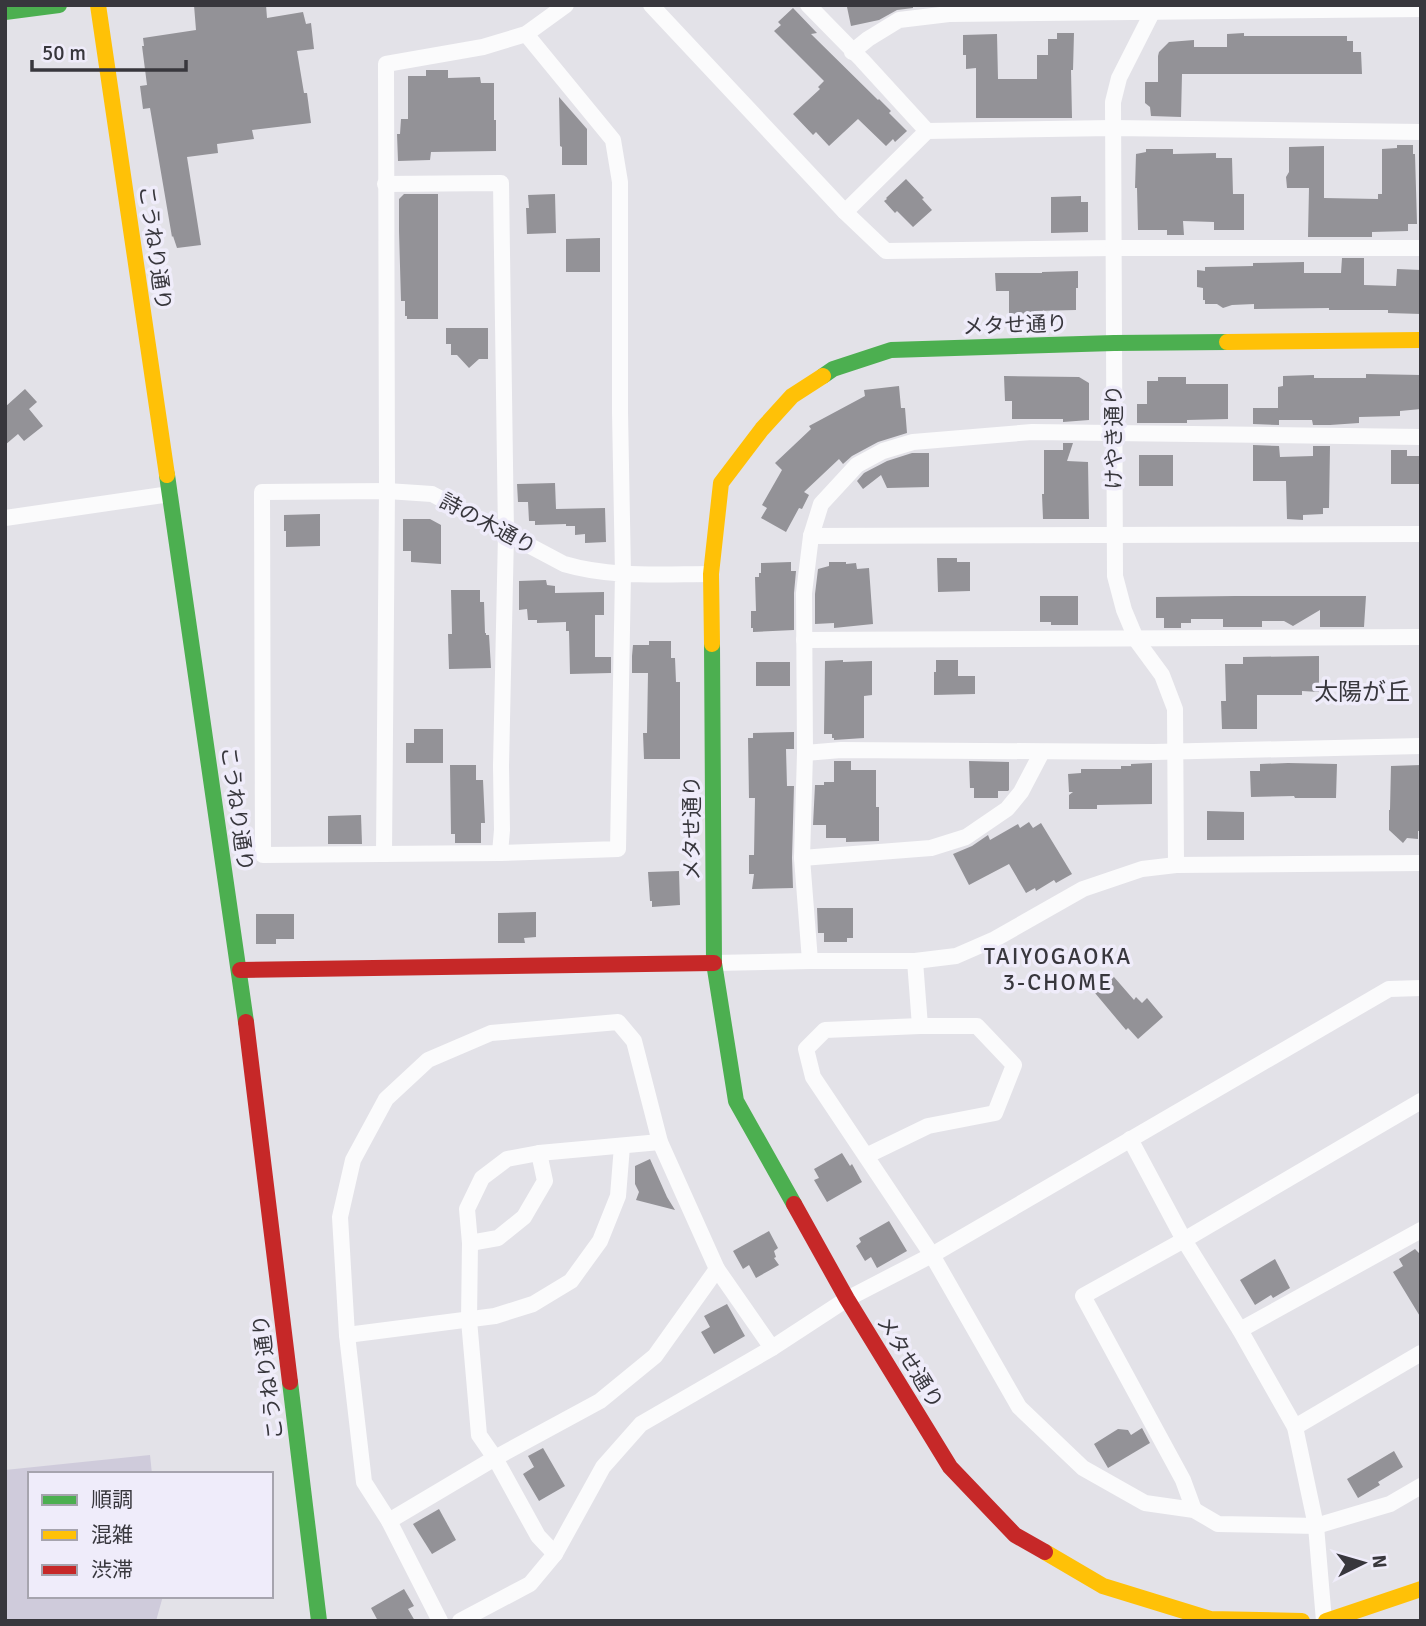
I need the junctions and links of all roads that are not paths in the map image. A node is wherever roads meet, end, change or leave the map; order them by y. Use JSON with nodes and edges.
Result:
{"nodes":[{"id":1,"x":59,"y":5,"type":"edge"},
{"id":2,"x":98,"y":5,"type":"edge"},
{"id":3,"x":566,"y":5,"type":"edge"},
{"id":4,"x":651,"y":5,"type":"edge"},
{"id":5,"x":808,"y":5,"type":"edge"},
{"id":6,"x":1155,"y":8,"type":"edge"},
{"id":7,"x":1421,"y":9,"type":"edge"},
{"id":8,"x":5,"y":12,"type":"edge"},
{"id":9,"x":526,"y":34,"type":"junction"},
{"id":10,"x":852,"y":52,"type":"junction"},
{"id":11,"x":1112,"y":128,"type":"junction"},
{"id":12,"x":927,"y":131,"type":"junction"},
{"id":13,"x":1421,"y":132,"type":"edge"},
{"id":14,"x":385,"y":184,"type":"junction"},
{"id":15,"x":845,"y":212,"type":"junction"},
{"id":16,"x":1113,"y":248,"type":"junction"},
{"id":17,"x":1421,"y":248,"type":"edge"},
{"id":18,"x":1421,"y":340,"type":"edge"},
{"id":19,"x":1114,"y":343,"type":"junction"},
{"id":20,"x":1115,"y":432,"type":"junction"},
{"id":21,"x":1421,"y":437,"type":"edge"},
{"id":22,"x":387,"y":491,"type":"junction"},
{"id":23,"x":170,"y":494,"type":"junction"},
{"id":24,"x":5,"y":518,"type":"edge"},
{"id":25,"x":506,"y":534,"type":"junction"},
{"id":26,"x":1421,"y":534,"type":"edge"},
{"id":27,"x":1114,"y":535,"type":"junction"},
{"id":28,"x":811,"y":536,"type":"junction"},
{"id":29,"x":623,"y":574,"type":"junction"},
{"id":30,"x":711,"y":574,"type":"junction"},
{"id":31,"x":1421,"y":637,"type":"edge"},
{"id":32,"x":1136,"y":639,"type":"junction"},
{"id":33,"x":804,"y":640,"type":"junction"},
{"id":34,"x":1421,"y":746,"type":"edge"},
{"id":35,"x":1176,"y":751,"type":"junction"},
{"id":36,"x":1042,"y":752,"type":"junction"},
{"id":37,"x":805,"y":753,"type":"junction"},
{"id":38,"x":500,"y":853,"type":"junction"},
{"id":39,"x":384,"y":854,"type":"junction"},
{"id":40,"x":802,"y":858,"type":"junction"},
{"id":41,"x":1421,"y":863,"type":"edge"},
{"id":42,"x":1176,"y":865,"type":"junction"},
{"id":43,"x":810,"y":961,"type":"junction"},
{"id":44,"x":915,"y":961,"type":"junction"},
{"id":45,"x":714,"y":963,"type":"junction"},
{"id":46,"x":240,"y":970,"type":"junction"},
{"id":47,"x":1421,"y":988,"type":"edge"},
{"id":48,"x":920,"y":1026,"type":"junction"},
{"id":49,"x":1421,"y":1101,"type":"edge"},
{"id":50,"x":1130,"y":1139,"type":"junction"},
{"id":51,"x":660,"y":1142,"type":"junction"},
{"id":52,"x":622,"y":1146,"type":"junction"},
{"id":53,"x":539,"y":1153,"type":"junction"},
{"id":54,"x":866,"y":1156,"type":"junction"},
{"id":55,"x":1421,"y":1230,"type":"edge"},
{"id":56,"x":1184,"y":1240,"type":"junction"},
{"id":57,"x":470,"y":1243,"type":"junction"},
{"id":58,"x":932,"y":1255,"type":"junction"},
{"id":59,"x":717,"y":1269,"type":"junction"},
{"id":60,"x":847,"y":1299,"type":"junction"},
{"id":61,"x":469,"y":1320,"type":"junction"},
{"id":62,"x":1240,"y":1330,"type":"junction"},
{"id":63,"x":347,"y":1335,"type":"junction"},
{"id":64,"x":772,"y":1348,"type":"junction"},
{"id":65,"x":1421,"y":1353,"type":"edge"},
{"id":66,"x":1295,"y":1427,"type":"junction"},
{"id":67,"x":495,"y":1458,"type":"junction"},
{"id":68,"x":1421,"y":1486,"type":"edge"},
{"id":69,"x":1194,"y":1510,"type":"junction"},
{"id":70,"x":389,"y":1521,"type":"junction"},
{"id":71,"x":1316,"y":1527,"type":"junction"},
{"id":72,"x":555,"y":1554,"type":"junction"},
{"id":73,"x":1421,"y":1589,"type":"edge"},
{"id":74,"x":319,"y":1621,"type":"edge"},
{"id":75,"x":440,"y":1621,"type":"edge"},
{"id":76,"x":460,"y":1621,"type":"edge"},
{"id":77,"x":1302,"y":1621,"type":"edge"},
{"id":78,"x":1325,"y":1621,"type":"edge"}],
"edges":[{"from":1,"to":8,"type":"street"},
{"from":2,"to":23,"type":"street","name":"こうねり通り"},
{"from":3,"to":9,"type":"street"},
{"from":4,"to":15,"type":"street"},
{"from":5,"to":10,"type":"street"},
{"from":6,"to":7,"type":"street"},
{"from":6,"to":10,"type":"street"},
{"from":6,"to":11,"type":"street","name":"けやき通り"},
{"from":9,"to":14,"type":"street"},
{"from":9,"to":29,"type":"street"},
{"from":10,"to":12,"type":"street"},
{"from":11,"to":12,"type":"street"},
{"from":11,"to":13,"type":"street"},
{"from":11,"to":16,"type":"street","name":"けやき通り"},
{"from":12,"to":15,"type":"street"},
{"from":14,"to":22,"type":"street"},
{"from":14,"to":25,"type":"street"},
{"from":15,"to":16,"type":"street"},
{"from":16,"to":17,"type":"street"},
{"from":16,"to":19,"type":"street","name":"けやき通り"},
{"from":18,"to":19,"type":"street","name":"メタせ通り"},
{"from":19,"to":20,"type":"street","name":"けやき通り"},
{"from":19,"to":30,"type":"street","name":"メタせ通り"},
{"from":20,"to":21,"type":"street"},
{"from":20,"to":27,"type":"street","name":"けやき通り"},
{"from":20,"to":28,"type":"street"},
{"from":22,"to":25,"type":"street","name":"詩の木通り"},
{"from":22,"to":39,"type":"street"},
{"from":22,"to":39,"type":"street","name":"詩の木通り"},
{"from":23,"to":24,"type":"street"},
{"from":23,"to":46,"type":"street","name":"こうねり通り"},
{"from":25,"to":29,"type":"street","name":"詩の木通り"},
{"from":25,"to":38,"type":"street"},
{"from":26,"to":27,"type":"street"},
{"from":27,"to":28,"type":"street"},
{"from":27,"to":32,"type":"street","name":"けやき通り"},
{"from":28,"to":33,"type":"street"},
{"from":29,"to":30,"type":"street","name":"詩の木通り"},
{"from":29,"to":38,"type":"street"},
{"from":30,"to":45,"type":"street","name":"メタせ通り"},
{"from":31,"to":32,"type":"street"},
{"from":32,"to":33,"type":"street"},
{"from":32,"to":35,"type":"street","name":"けやき通り"},
{"from":33,"to":37,"type":"street"},
{"from":34,"to":35,"type":"street"},
{"from":35,"to":36,"type":"street"},
{"from":35,"to":42,"type":"street","name":"けやき通り"},
{"from":36,"to":37,"type":"street"},
{"from":36,"to":40,"type":"street"},
{"from":37,"to":40,"type":"street"},
{"from":38,"to":39,"type":"street"},
{"from":40,"to":43,"type":"street"},
{"from":41,"to":42,"type":"street"},
{"from":42,"to":44,"type":"street"},
{"from":43,"to":44,"type":"street"},
{"from":43,"to":45,"type":"street"},
{"from":44,"to":48,"type":"street"},
{"from":45,"to":46,"type":"street"},
{"from":45,"to":60,"type":"street","name":"メタせ通り"},
{"from":46,"to":74,"type":"street","name":"こうねり通り"},
{"from":47,"to":50,"type":"street"},
{"from":48,"to":54,"type":"street"},
{"from":48,"to":54,"type":"street"},
{"from":49,"to":56,"type":"street"},
{"from":50,"to":56,"type":"street"},
{"from":50,"to":58,"type":"street"},
{"from":51,"to":52,"type":"street"},
{"from":51,"to":59,"type":"street"},
{"from":51,"to":63,"type":"street"},
{"from":52,"to":53,"type":"street"},
{"from":52,"to":61,"type":"street"},
{"from":53,"to":57,"type":"street"},
{"from":53,"to":57,"type":"street"},
{"from":54,"to":58,"type":"street"},
{"from":55,"to":62,"type":"street"},
{"from":56,"to":62,"type":"street"},
{"from":56,"to":69,"type":"street"},
{"from":57,"to":61,"type":"street"},
{"from":58,"to":60,"type":"street"},
{"from":58,"to":69,"type":"street"},
{"from":59,"to":64,"type":"street"},
{"from":59,"to":67,"type":"street"},
{"from":60,"to":64,"type":"street"},
{"from":60,"to":77,"type":"street","name":"メタせ通り"},
{"from":61,"to":63,"type":"street"},
{"from":61,"to":67,"type":"street"},
{"from":62,"to":66,"type":"street"},
{"from":63,"to":70,"type":"street"},
{"from":64,"to":72,"type":"street"},
{"from":65,"to":66,"type":"street"},
{"from":66,"to":71,"type":"street"},
{"from":67,"to":70,"type":"street"},
{"from":67,"to":72,"type":"street"},
{"from":68,"to":71,"type":"street"},
{"from":69,"to":71,"type":"street"},
{"from":70,"to":75,"type":"street"},
{"from":71,"to":78,"type":"street"},
{"from":72,"to":76,"type":"street"},
{"from":73,"to":78,"type":"street"}]}
